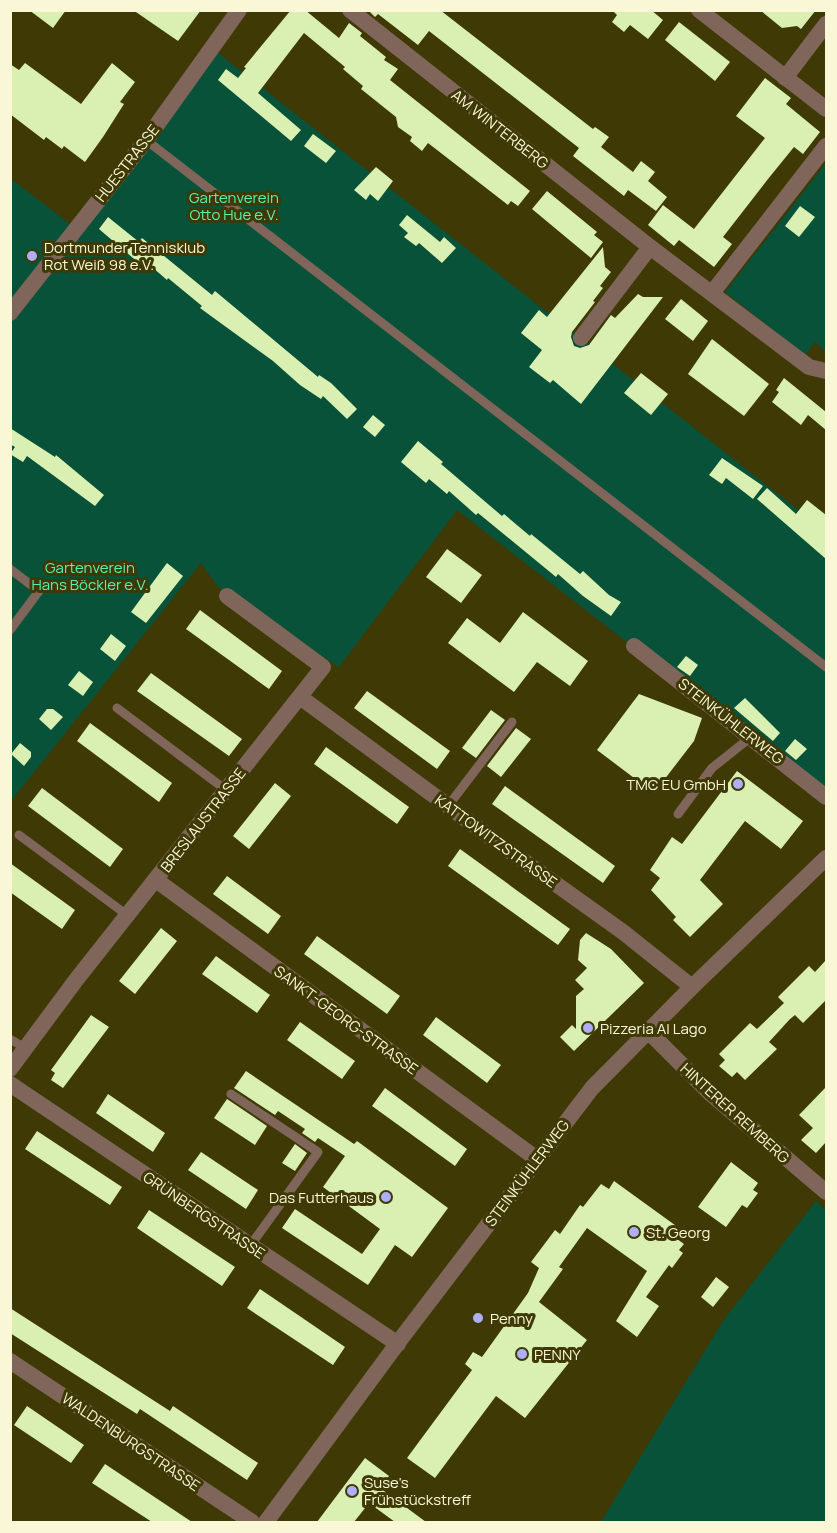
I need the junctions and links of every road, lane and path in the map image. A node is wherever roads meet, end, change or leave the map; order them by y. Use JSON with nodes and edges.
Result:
{"nodes":[{"id":1,"x":239,"y":10,"type":"edge"},
{"id":2,"x":350,"y":10,"type":"edge"},
{"id":3,"x":699,"y":10,"type":"edge"},
{"id":4,"x":826,"y":24,"type":"edge"},
{"id":5,"x":785,"y":78,"type":"junction"},
{"id":6,"x":826,"y":109,"type":"edge"},
{"id":7,"x":146,"y":140,"type":"junction"},
{"id":8,"x":826,"y":146,"type":"edge"},
{"id":9,"x":650,"y":247,"type":"junction"},
{"id":10,"x":712,"y":293,"type":"junction"},
{"id":11,"x":10,"y":313,"type":"edge"},
{"id":12,"x":581,"y":338,"type":"dead end"},
{"id":13,"x":826,"y":371,"type":"edge"},
{"id":14,"x":10,"y":568,"type":"edge"},
{"id":15,"x":227,"y":596,"type":"dead end"},
{"id":16,"x":10,"y":630,"type":"edge"},
{"id":17,"x":634,"y":646,"type":"dead end"},
{"id":18,"x":826,"y":667,"type":"edge"},
{"id":19,"x":300,"y":697,"type":"junction"},
{"id":20,"x":117,"y":708,"type":"dead end"},
{"id":21,"x":512,"y":722,"type":"dead end"},
{"id":22,"x":751,"y":737,"type":"junction"},
{"id":23,"x":226,"y":790,"type":"junction"},
{"id":24,"x":826,"y":797,"type":"edge"},
{"id":25,"x":448,"y":806,"type":"junction"},
{"id":26,"x":678,"y":814,"type":"dead end"},
{"id":27,"x":19,"y":835,"type":"dead end"},
{"id":28,"x":826,"y":858,"type":"edge"},
{"id":29,"x":156,"y":880,"type":"junction"},
{"id":30,"x":128,"y":915,"type":"junction"},
{"id":31,"x":692,"y":987,"type":"junction"},
{"id":32,"x":648,"y":1031,"type":"junction"},
{"id":33,"x":18,"y":1044,"type":"edge"},
{"id":34,"x":10,"y":1069,"type":"edge"},
{"id":35,"x":10,"y":1084,"type":"edge"},
{"id":36,"x":231,"y":1094,"type":"dead end"},
{"id":37,"x":537,"y":1159,"type":"junction"},
{"id":38,"x":826,"y":1192,"type":"edge"},
{"id":39,"x":250,"y":1246,"type":"junction"},
{"id":40,"x":398,"y":1344,"type":"junction"},
{"id":41,"x":10,"y":1361,"type":"edge"},
{"id":42,"x":252,"y":1522,"type":"edge"},
{"id":43,"x":266,"y":1522,"type":"edge"}],
"edges":[{"from":1,"to":7,"type":"street","name":"HUESTRASSE"},
{"from":2,"to":9,"type":"street","name":"AM WINTERBERG"},
{"from":3,"to":5,"type":"street"},
{"from":4,"to":5,"type":"street"},
{"from":5,"to":6,"type":"street"},
{"from":7,"to":11,"type":"street","name":"HUESTRASSE"},
{"from":7,"to":18,"type":"lane"},
{"from":8,"to":10,"type":"street"},
{"from":9,"to":10,"type":"street","name":"AM WINTERBERG"},
{"from":9,"to":12,"type":"street"},
{"from":10,"to":13,"type":"street","name":"AM WINTERBERG"},
{"from":14,"to":16,"type":"lane"},
{"from":15,"to":19,"type":"street","name":"BRESLAUSTRASSE"},
{"from":17,"to":22,"type":"street","name":"STEINKÜHLERWEG"},
{"from":19,"to":23,"type":"street","name":"BRESLAUSTRASSE"},
{"from":19,"to":25,"type":"street","name":"KATTOWITZSTRASSE"},
{"from":20,"to":23,"type":"lane"},
{"from":21,"to":25,"type":"lane"},
{"from":22,"to":24,"type":"street","name":"STEINKÜHLERWEG"},
{"from":22,"to":26,"type":"lane"},
{"from":23,"to":29,"type":"street","name":"BRESLAUSTRASSE"},
{"from":25,"to":31,"type":"street","name":"KATTOWITZSTRASSE"},
{"from":27,"to":30,"type":"lane"},
{"from":28,"to":31,"type":"street","name":"STEINKÜHLERWEG"},
{"from":29,"to":30,"type":"street","name":"BRESLAUSTRASSE"},
{"from":29,"to":37,"type":"street","name":"SANKT-GEORG-STRASSE"},
{"from":30,"to":33,"type":"street","name":"BRESLAUSTRASSE"},
{"from":31,"to":32,"type":"street","name":"STEINKÜHLERWEG"},
{"from":32,"to":37,"type":"street","name":"STEINKÜHLERWEG"},
{"from":32,"to":38,"type":"street","name":"HINTERER REMBERG"},
{"from":33,"to":34,"type":"street","name":"BRESLAUSTRASSE"},
{"from":35,"to":39,"type":"street","name":"GRÜNBERGSTRASSE"},
{"from":36,"to":39,"type":"lane"},
{"from":37,"to":40,"type":"street","name":"STEINKÜHLERWEG"},
{"from":39,"to":40,"type":"street","name":"GRÜNBERGSTRASSE"},
{"from":40,"to":43,"type":"street","name":"STEINKÜHLERWEG"},
{"from":41,"to":42,"type":"street","name":"WALDENBURGSTRASSE"}]}
